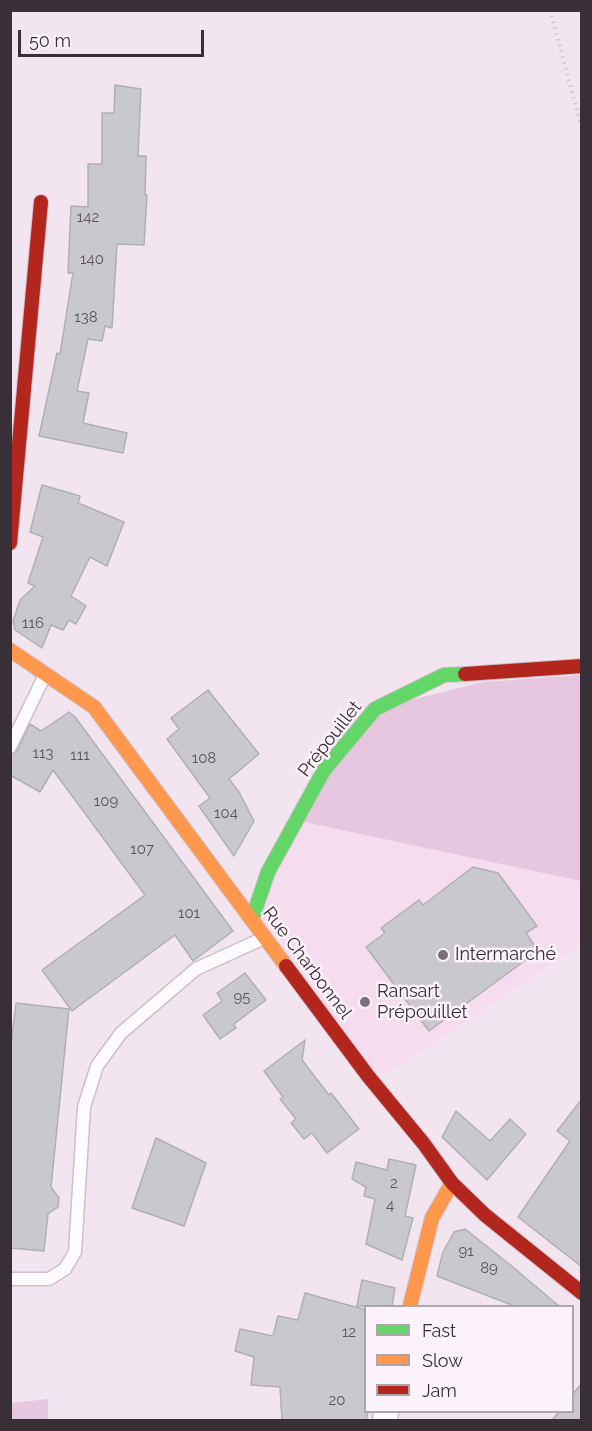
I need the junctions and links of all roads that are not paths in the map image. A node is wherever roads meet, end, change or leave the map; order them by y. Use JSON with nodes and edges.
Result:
{"nodes":[{"id":1,"x":41,"y":202,"type":"dead end"},
{"id":2,"x":10,"y":543,"type":"edge"},
{"id":3,"x":10,"y":650,"type":"edge"},
{"id":4,"x":582,"y":666,"type":"edge"},
{"id":5,"x":46,"y":673,"type":"junction"},
{"id":6,"x":10,"y":747,"type":"edge"},
{"id":7,"x":252,"y":919,"type":"junction"},
{"id":8,"x":266,"y":938,"type":"junction"},
{"id":9,"x":452,"y":1183,"type":"junction"},
{"id":10,"x":10,"y":1279,"type":"edge"},
{"id":11,"x":582,"y":1293,"type":"edge"},
{"id":12,"x":410,"y":1305,"type":"edge"}],
"edges":[{"from":1,"to":2,"type":"street"},
{"from":3,"to":5,"type":"street","name":"Rue Charbonnel"},
{"from":4,"to":7,"type":"street","name":"Prépouillet"},
{"from":5,"to":6,"type":"lane"},
{"from":5,"to":7,"type":"street","name":"Rue Charbonnel"},
{"from":7,"to":8,"type":"street","name":"Rue Charbonnel"},
{"from":8,"to":9,"type":"street","name":"Rue Charbonnel"},
{"from":8,"to":10,"type":"lane"},
{"from":9,"to":11,"type":"street","name":"Rue Charbonnel"},
{"from":9,"to":12,"type":"street"}]}
